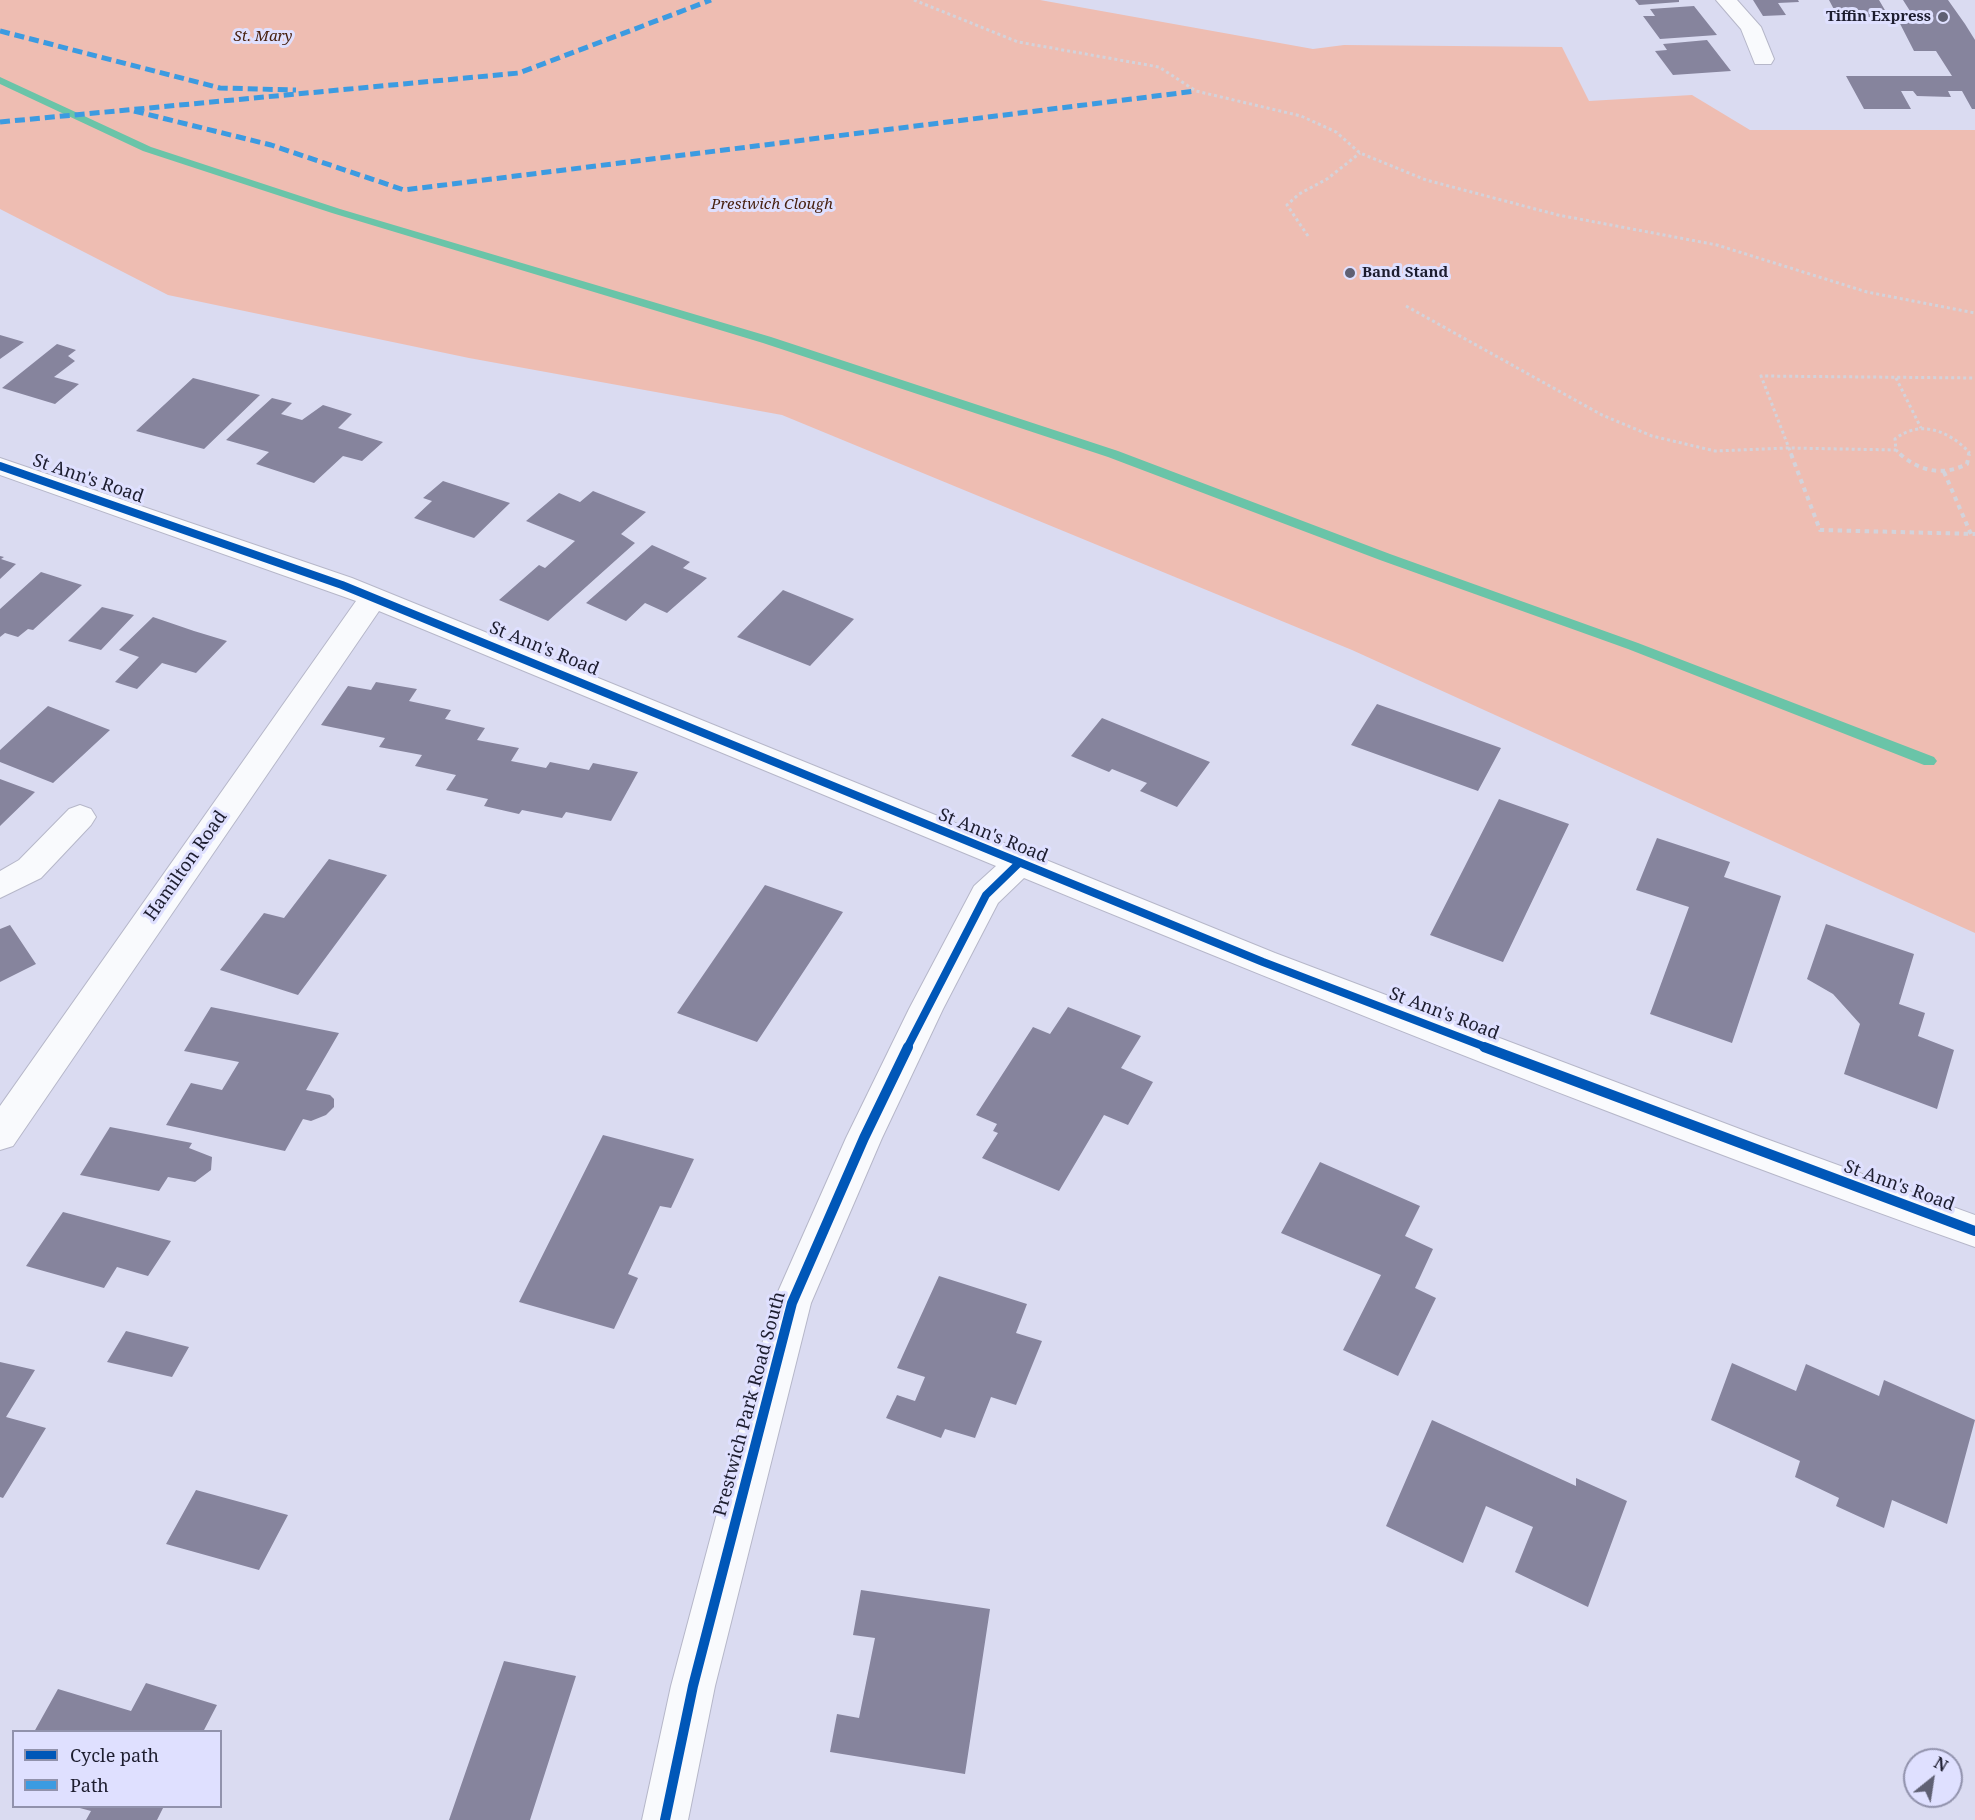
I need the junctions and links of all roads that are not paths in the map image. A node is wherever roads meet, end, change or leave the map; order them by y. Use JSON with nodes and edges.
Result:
{"nodes":[{"id":1,"x":1726,"y":0,"type":"edge"},
{"id":2,"x":1763,"y":59,"type":"dead end"},
{"id":3,"x":0,"y":466,"type":"edge"},
{"id":4,"x":373,"y":598,"type":"junction"},
{"id":5,"x":80,"y":817,"type":"dead end"},
{"id":6,"x":1018,"y":864,"type":"junction"},
{"id":7,"x":0,"y":886,"type":"edge"},
{"id":8,"x":0,"y":1135,"type":"edge"},
{"id":9,"x":1975,"y":1231,"type":"edge"},
{"id":10,"x":665,"y":1820,"type":"edge"}],
"edges":[{"from":1,"to":2,"type":"street"},
{"from":3,"to":4,"type":"street","name":"St Ann's Road"},
{"from":4,"to":6,"type":"street","name":"St Ann's Road"},
{"from":4,"to":8,"type":"street","name":"Hamilton Road"},
{"from":5,"to":7,"type":"street"},
{"from":6,"to":9,"type":"street","name":"St Ann's Road"},
{"from":6,"to":10,"type":"street","name":"Prestwich Park Road South"}]}
